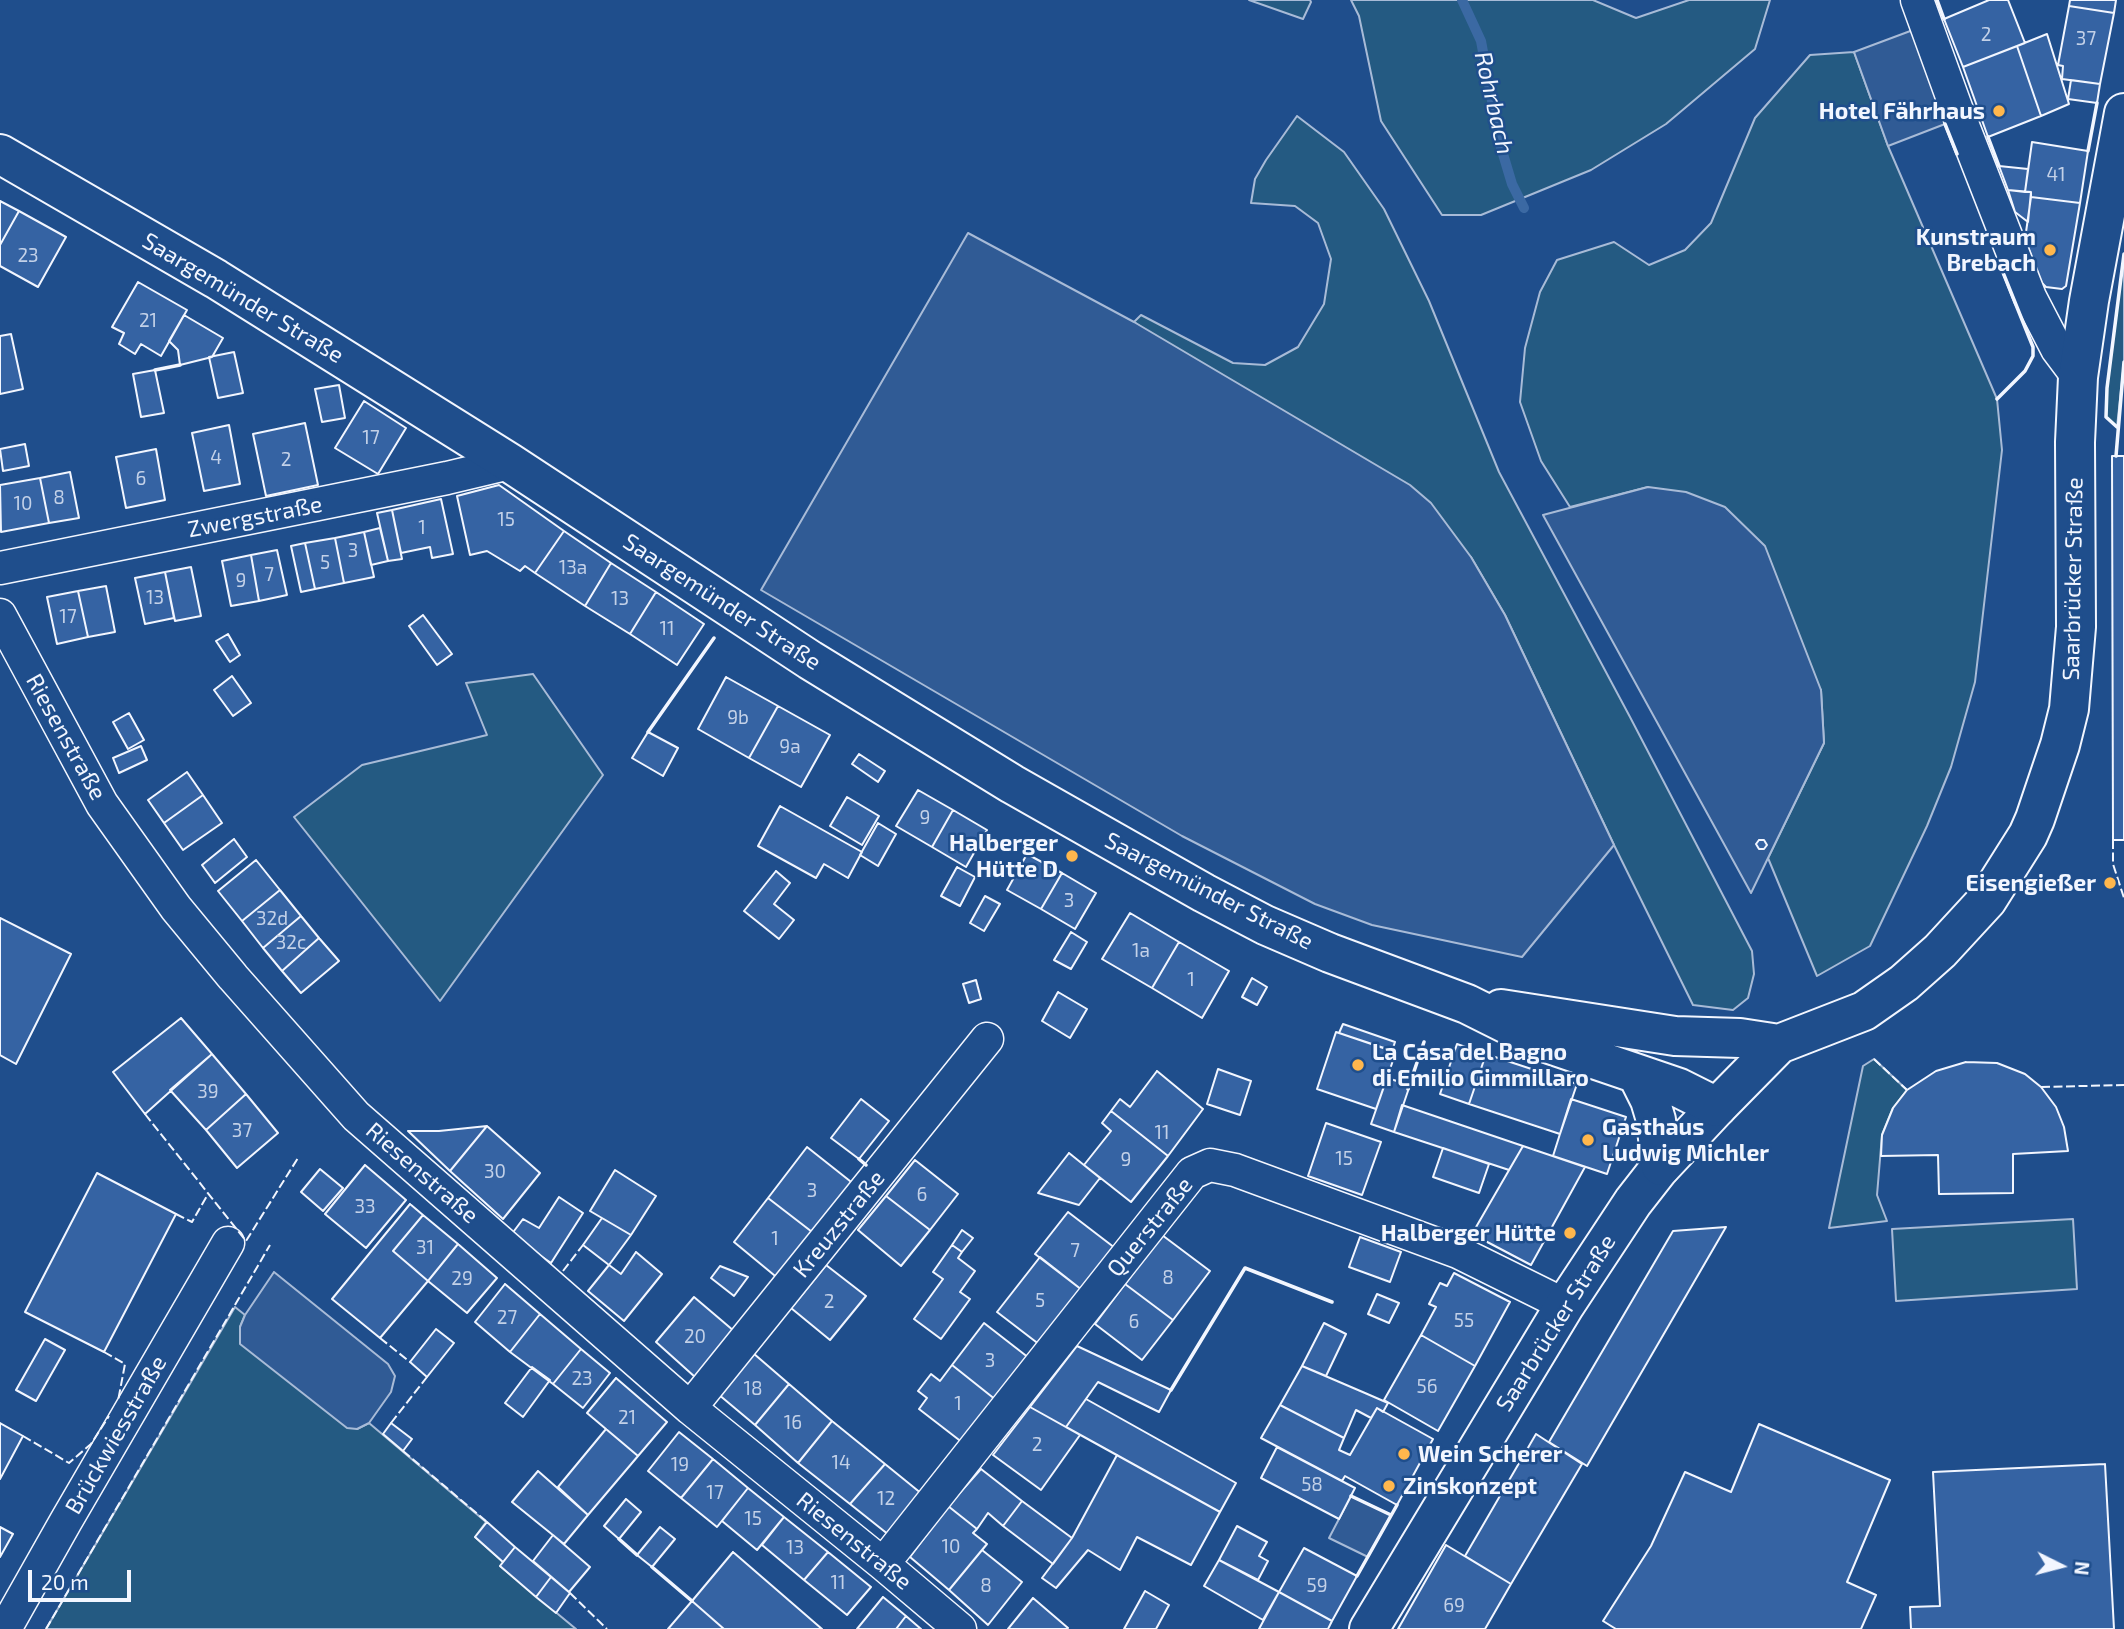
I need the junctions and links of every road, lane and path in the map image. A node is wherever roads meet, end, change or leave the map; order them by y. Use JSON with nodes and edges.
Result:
{"nodes":[{"id":1,"x":1917,"y":0,"type":"edge"},
{"id":2,"x":2124,"y":113,"type":"edge"},
{"id":3,"x":0,"y":154,"type":"edge"},
{"id":4,"x":2078,"y":377,"type":"junction"},
{"id":5,"x":510,"y":463,"type":"junction"},
{"id":6,"x":0,"y":568,"type":"edge"},
{"id":7,"x":0,"y":615,"type":"edge"},
{"id":8,"x":1467,"y":1004,"type":"junction"},
{"id":9,"x":1675,"y":1036,"type":"junction"},
{"id":10,"x":987,"y":1039,"type":"dead end"},
{"id":11,"x":1779,"y":1044,"type":"junction"},
{"id":12,"x":1637,"y":1074,"type":"junction"},
{"id":13,"x":1717,"y":1107,"type":"junction"},
{"id":14,"x":1661,"y":1166,"type":"junction"},
{"id":15,"x":228,"y":1242,"type":"dead end"},
{"id":16,"x":1565,"y":1305,"type":"junction"},
{"id":17,"x":690,"y":1408,"type":"junction"},
{"id":18,"x":883,"y":1564,"type":"junction"},
{"id":19,"x":5,"y":1629,"type":"edge"},
{"id":20,"x":960,"y":1629,"type":"edge"},
{"id":21,"x":1369,"y":1629,"type":"edge"}],
"edges":[{"from":1,"to":4,"type":"street"},
{"from":2,"to":4,"type":"main road","name":"Saarbrücker Straße"},
{"from":3,"to":5,"type":"main road","name":"Saargemünder Straße"},
{"from":4,"to":11,"type":"main road","name":"Saarbrücker Straße"},
{"from":5,"to":6,"type":"street","name":"Zwergstraße"},
{"from":5,"to":8,"type":"main road","name":"Saargemünder Straße"},
{"from":7,"to":17,"type":"street","name":"Riesenstraße"},
{"from":8,"to":9,"type":"main road","name":"Saargemünder Straße"},
{"from":8,"to":12,"type":"main road","name":"Saargemünder Straße"},
{"from":9,"to":11,"type":"main road","name":"Saarbrücker Straße"},
{"from":9,"to":13,"type":"main road"},
{"from":10,"to":17,"type":"street","name":"Kreuzstraße"},
{"from":11,"to":13,"type":"main road","name":"Saarbrücker Straße"},
{"from":12,"to":13,"type":"main road","name":"Saargemünder Straße"},
{"from":12,"to":14,"type":"main road"},
{"from":13,"to":14,"type":"main road","name":"Saarbrücker Straße"},
{"from":14,"to":16,"type":"main road","name":"Saarbrücker Straße"},
{"from":15,"to":19,"type":"street","name":"Brückwiesstraße"},
{"from":16,"to":18,"type":"street","name":"Querstraße"},
{"from":16,"to":21,"type":"main road","name":"Saarbrücker Straße"},
{"from":17,"to":18,"type":"street","name":"Riesenstraße"},
{"from":18,"to":20,"type":"street","name":"Riesenstraße"}]}
